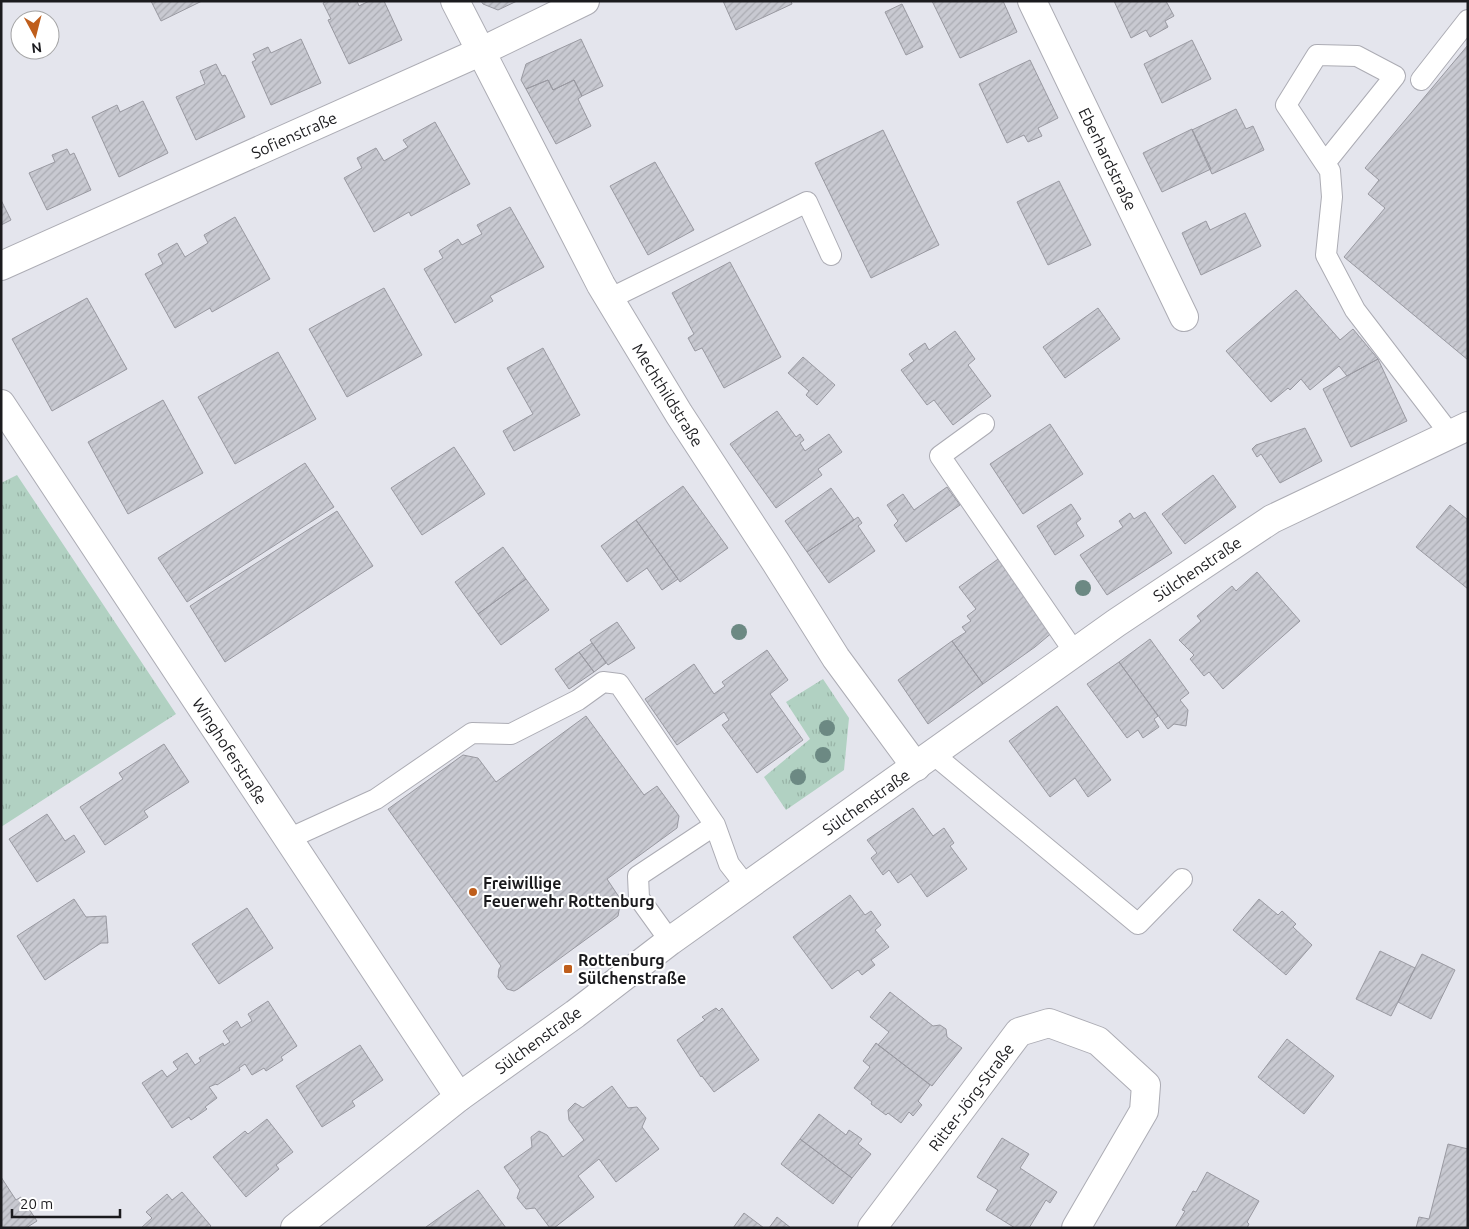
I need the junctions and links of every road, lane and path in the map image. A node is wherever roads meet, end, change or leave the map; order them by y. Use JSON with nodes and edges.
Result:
{"nodes":[{"id":1,"x":455,"y":1,"type":"edge"},
{"id":2,"x":585,"y":1,"type":"edge"},
{"id":3,"x":1032,"y":1,"type":"edge"},
{"id":4,"x":1468,"y":20,"type":"edge"},
{"id":5,"x":482,"y":51,"type":"junction"},
{"id":6,"x":1421,"y":80,"type":"dead end"},
{"id":7,"x":1325,"y":163,"type":"junction"},
{"id":8,"x":831,"y":255,"type":"dead end"},
{"id":9,"x":1,"y":266,"type":"edge"},
{"id":10,"x":609,"y":299,"type":"junction"},
{"id":11,"x":1184,"y":317,"type":"dead end"},
{"id":12,"x":1,"y":404,"type":"edge"},
{"id":13,"x":984,"y":424,"type":"dead end"},
{"id":14,"x":1459,"y":430,"type":"edge"},
{"id":15,"x":1075,"y":652,"type":"junction"},
{"id":16,"x":925,"y":760,"type":"junction"},
{"id":17,"x":715,"y":824,"type":"junction"},
{"id":18,"x":288,"y":839,"type":"junction"},
{"id":19,"x":1182,"y":879,"type":"dead end"},
{"id":20,"x":746,"y":887,"type":"junction"},
{"id":21,"x":670,"y":941,"type":"junction"},
{"id":22,"x":459,"y":1097,"type":"junction"},
{"id":23,"x":295,"y":1228,"type":"edge"},
{"id":24,"x":872,"y":1228,"type":"edge"},
{"id":25,"x":1076,"y":1228,"type":"edge"}],
"edges":[{"from":1,"to":5,"type":"street","name":"Mechthildstraße"},
{"from":2,"to":5,"type":"street","name":"Sofienstraße"},
{"from":3,"to":11,"type":"street","name":"Eberhardstraße"},
{"from":4,"to":6,"type":"lane"},
{"from":5,"to":9,"type":"street","name":"Sofienstraße"},
{"from":5,"to":10,"type":"street","name":"Mechthildstraße"},
{"from":7,"to":7,"type":"lane"},
{"from":7,"to":14,"type":"lane"},
{"from":8,"to":10,"type":"lane"},
{"from":10,"to":16,"type":"street","name":"Mechthildstraße"},
{"from":12,"to":18,"type":"street","name":"Winghoferstraße"},
{"from":13,"to":15,"type":"lane"},
{"from":14,"to":15,"type":"street","name":"Sülchenstraße"},
{"from":15,"to":16,"type":"street","name":"Sülchenstraße"},
{"from":16,"to":19,"type":"lane"},
{"from":16,"to":20,"type":"street","name":"Sülchenstraße"},
{"from":17,"to":18,"type":"lane"},
{"from":17,"to":20,"type":"lane"},
{"from":17,"to":21,"type":"lane"},
{"from":18,"to":22,"type":"street","name":"Winghoferstraße"},
{"from":20,"to":21,"type":"street","name":"Sülchenstraße"},
{"from":21,"to":22,"type":"street","name":"Sülchenstraße"},
{"from":22,"to":23,"type":"street","name":"Sülchenstraße"},
{"from":24,"to":25,"type":"street","name":"Ritter-Jörg-Straße"}]}
